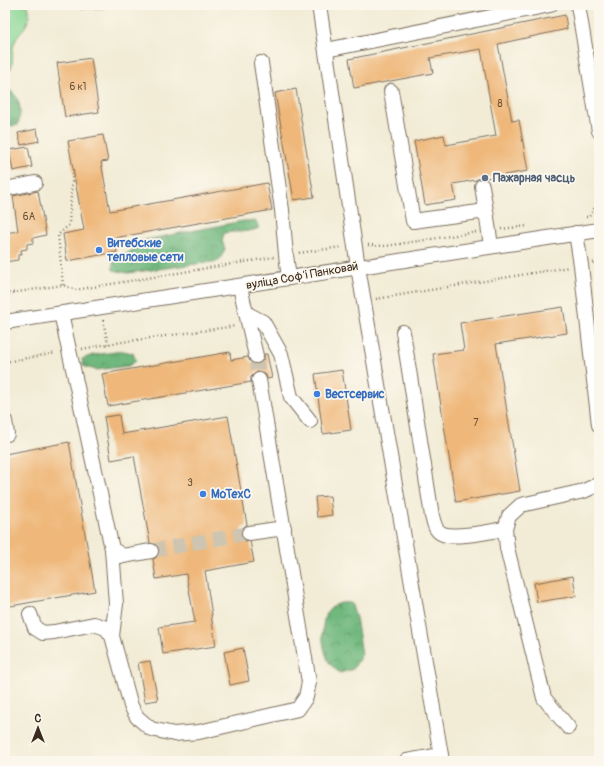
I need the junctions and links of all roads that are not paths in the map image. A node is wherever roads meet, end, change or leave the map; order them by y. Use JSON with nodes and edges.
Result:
{"nodes":[{"id":1,"x":319,"y":5,"type":"edge"},
{"id":2,"x":550,"y":5,"type":"edge"},
{"id":3,"x":578,"y":5,"type":"edge"},
{"id":4,"x":326,"y":50,"type":"junction"},
{"id":5,"x":261,"y":63,"type":"dead end"},
{"id":6,"x":391,"y":91,"type":"dead end"},
{"id":7,"x":599,"y":131,"type":"edge"},
{"id":8,"x":35,"y":184,"type":"dead end"},
{"id":9,"x":482,"y":186,"type":"dead end"},
{"id":10,"x":5,"y":188,"type":"edge"},
{"id":11,"x":486,"y":211,"type":"junction"},
{"id":12,"x":599,"y":230,"type":"edge"},
{"id":13,"x":576,"y":233,"type":"junction"},
{"id":14,"x":491,"y":246,"type":"junction"},
{"id":15,"x":358,"y":266,"type":"junction"},
{"id":16,"x":289,"y":278,"type":"junction"},
{"id":17,"x":240,"y":286,"type":"junction"},
{"id":18,"x":61,"y":313,"type":"junction"},
{"id":19,"x":247,"y":319,"type":"junction"},
{"id":20,"x":5,"y":322,"type":"edge"},
{"id":21,"x":403,"y":332,"type":"dead end"},
{"id":22,"x":256,"y":356,"type":"tunnel mouth"},
{"id":23,"x":259,"y":380,"type":"tunnel mouth"},
{"id":24,"x":310,"y":421,"type":"dead end"},
{"id":25,"x":599,"y":425,"type":"edge"},
{"id":26,"x":599,"y":484,"type":"edge"},
{"id":27,"x":284,"y":528,"type":"junction"},
{"id":28,"x":505,"y":529,"type":"junction"},
{"id":29,"x":249,"y":534,"type":"tunnel mouth"},
{"id":30,"x":112,"y":549,"type":"junction"},
{"id":31,"x":151,"y":551,"type":"tunnel mouth"},
{"id":32,"x":30,"y":614,"type":"dead end"},
{"id":33,"x":112,"y":636,"type":"junction"},
{"id":34,"x":568,"y":727,"type":"dead end"},
{"id":35,"x":442,"y":758,"type":"edge"},
{"id":36,"x":407,"y":761,"type":"edge"}],
"edges":[{"from":1,"to":4,"type":"street"},
{"from":2,"to":4,"type":"street"},
{"from":3,"to":7,"type":"street"},
{"from":4,"to":15,"type":"street"},
{"from":5,"to":16,"type":"street"},
{"from":6,"to":11,"type":"street"},
{"from":8,"to":10,"type":"street"},
{"from":9,"to":11,"type":"street"},
{"from":11,"to":14,"type":"street"},
{"from":12,"to":13,"type":"street","name":"вуліца Софʼі Панковай"},
{"from":13,"to":14,"type":"street","name":"вуліца Софʼі Панковай"},
{"from":13,"to":25,"type":"street"},
{"from":14,"to":15,"type":"street","name":"вуліца Софʼі Панковай"},
{"from":15,"to":16,"type":"street","name":"вуліца Софʼі Панковай"},
{"from":15,"to":35,"type":"street"},
{"from":16,"to":17,"type":"street","name":"вуліца Софʼі Панковай"},
{"from":17,"to":18,"type":"street","name":"вуліца Софʼі Панковай"},
{"from":17,"to":19,"type":"street"},
{"from":18,"to":20,"type":"street","name":"вуліца Софʼі Панковай"},
{"from":18,"to":30,"type":"street"},
{"from":19,"to":22,"type":"street"},
{"from":19,"to":24,"type":"street"},
{"from":21,"to":28,"type":"street"},
{"from":23,"to":27,"type":"street"},
{"from":26,"to":28,"type":"street"},
{"from":27,"to":29,"type":"street"},
{"from":27,"to":33,"type":"street"},
{"from":28,"to":34,"type":"street"},
{"from":30,"to":31,"type":"street"},
{"from":30,"to":33,"type":"street"},
{"from":32,"to":33,"type":"street"},
{"from":35,"to":36,"type":"street"}]}
